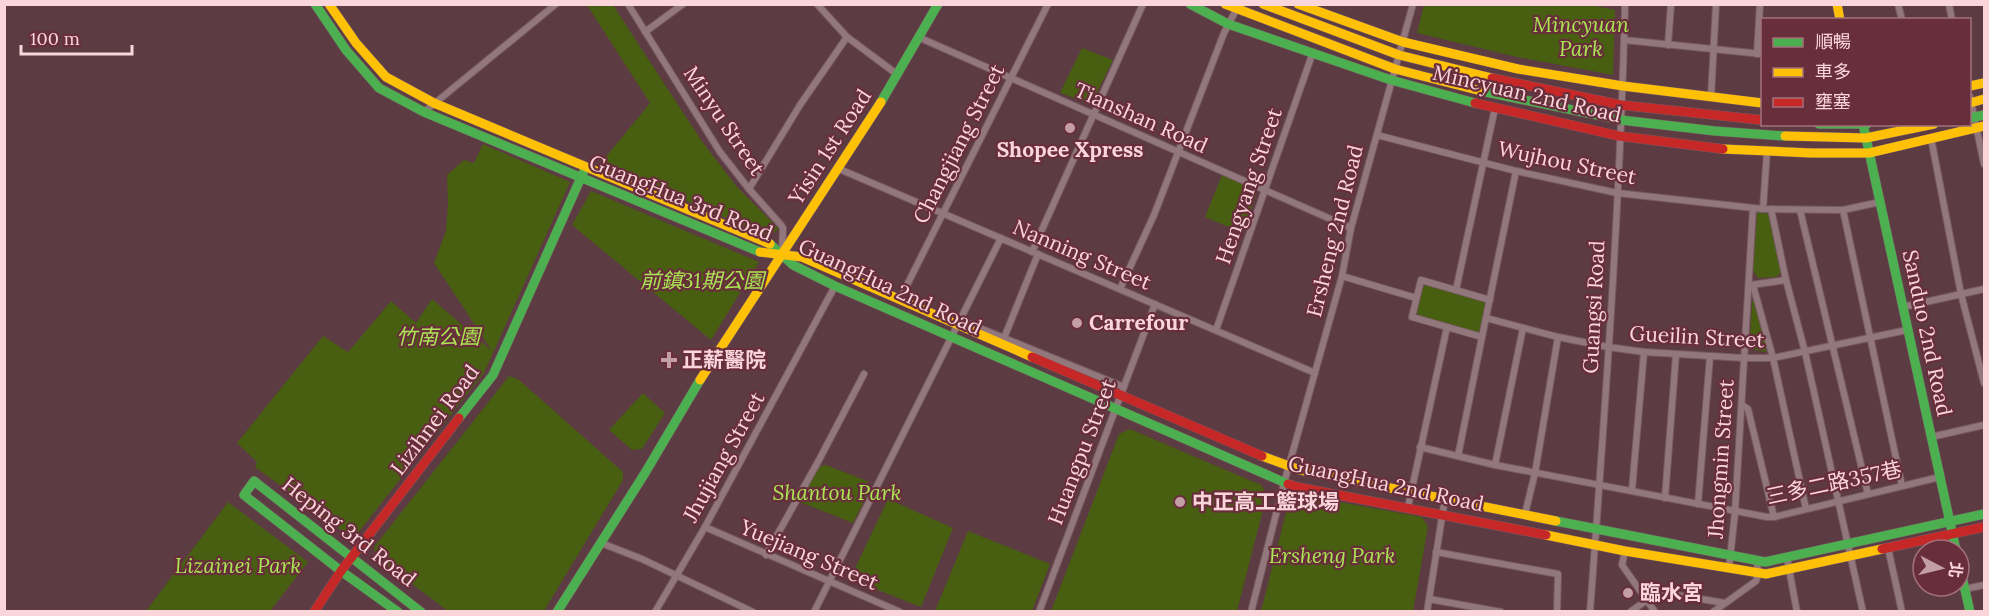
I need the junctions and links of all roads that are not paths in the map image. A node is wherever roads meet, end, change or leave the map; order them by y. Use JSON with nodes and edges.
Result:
{"nodes":[{"id":1,"x":315,"y":4,"type":"edge"},
{"id":2,"x":329,"y":4,"type":"edge"},
{"id":3,"x":556,"y":4,"type":"edge"},
{"id":4,"x":628,"y":4,"type":"edge"},
{"id":5,"x":683,"y":4,"type":"edge"},
{"id":6,"x":938,"y":4,"type":"edge"},
{"id":7,"x":1048,"y":4,"type":"edge"},
{"id":8,"x":1143,"y":4,"type":"edge"},
{"id":9,"x":1190,"y":4,"type":"edge"},
{"id":10,"x":1225,"y":4,"type":"edge"},
{"id":11,"x":1263,"y":4,"type":"edge"},
{"id":12,"x":1298,"y":4,"type":"edge"},
{"id":13,"x":1413,"y":4,"type":"edge"},
{"id":14,"x":1625,"y":4,"type":"edge"},
{"id":15,"x":1671,"y":4,"type":"edge"},
{"id":16,"x":1716,"y":4,"type":"edge"},
{"id":17,"x":1760,"y":4,"type":"edge"},
{"id":18,"x":820,"y":6,"type":"edge"},
{"id":19,"x":1236,"y":10,"type":"junction"},
{"id":20,"x":1228,"y":24,"type":"junction"},
{"id":21,"x":645,"y":32,"type":"junction"},
{"id":22,"x":847,"y":37,"type":"junction"},
{"id":23,"x":918,"y":37,"type":"junction"},
{"id":24,"x":1624,"y":40,"type":"junction"},
{"id":25,"x":1403,"y":42,"type":"junction"},
{"id":26,"x":1668,"y":45,"type":"junction"},
{"id":27,"x":1713,"y":49,"type":"junction"},
{"id":28,"x":1313,"y":52,"type":"junction"},
{"id":29,"x":1760,"y":54,"type":"edge"},
{"id":30,"x":1399,"y":55,"type":"junction"},
{"id":31,"x":1395,"y":69,"type":"junction"},
{"id":32,"x":898,"y":75,"type":"junction"},
{"id":33,"x":1010,"y":78,"type":"junction"},
{"id":34,"x":1391,"y":80,"type":"junction"},
{"id":35,"x":1623,"y":86,"type":"junction"},
{"id":36,"x":1711,"y":97,"type":"junction"},
{"id":37,"x":434,"y":103,"type":"junction"},
{"id":38,"x":1761,"y":103,"type":"edge"},
{"id":39,"x":1621,"y":105,"type":"junction"},
{"id":40,"x":1495,"y":108,"type":"junction"},
{"id":41,"x":424,"y":112,"type":"junction"},
{"id":42,"x":1093,"y":114,"type":"junction"},
{"id":43,"x":1984,"y":115,"type":"edge"},
{"id":44,"x":1972,"y":117,"type":"edge"},
{"id":45,"x":1621,"y":120,"type":"junction"},
{"id":46,"x":1761,"y":120,"type":"edge"},
{"id":47,"x":1864,"y":126,"type":"edge"},
{"id":48,"x":1924,"y":126,"type":"edge"},
{"id":49,"x":1980,"y":127,"type":"edge"},
{"id":50,"x":1377,"y":135,"type":"junction"},
{"id":51,"x":1619,"y":136,"type":"junction"},
{"id":52,"x":1866,"y":138,"type":"junction"},
{"id":53,"x":1931,"y":138,"type":"junction"},
{"id":54,"x":1767,"y":151,"type":"junction"},
{"id":55,"x":1178,"y":152,"type":"junction"},
{"id":56,"x":1869,"y":153,"type":"junction"},
{"id":57,"x":1484,"y":163,"type":"junction"},
{"id":58,"x":1984,"y":164,"type":"edge"},
{"id":59,"x":585,"y":168,"type":"junction"},
{"id":60,"x":837,"y":168,"type":"junction"},
{"id":61,"x":1516,"y":171,"type":"junction"},
{"id":62,"x":581,"y":177,"type":"junction"},
{"id":63,"x":749,"y":189,"type":"junction"},
{"id":64,"x":1265,"y":190,"type":"junction"},
{"id":65,"x":1617,"y":193,"type":"junction"},
{"id":66,"x":1880,"y":202,"type":"junction"},
{"id":67,"x":1754,"y":208,"type":"junction"},
{"id":68,"x":1763,"y":209,"type":"junction"},
{"id":69,"x":1771,"y":209,"type":"junction"},
{"id":70,"x":1800,"y":210,"type":"junction"},
{"id":71,"x":1843,"y":210,"type":"junction"},
{"id":72,"x":942,"y":213,"type":"junction"},
{"id":73,"x":1351,"y":228,"type":"junction"},
{"id":74,"x":1000,"y":238,"type":"junction"},
{"id":75,"x":1035,"y":253,"type":"junction"},
{"id":76,"x":781,"y":256,"type":"junction"},
{"id":77,"x":1342,"y":276,"type":"junction"},
{"id":78,"x":1786,"y":280,"type":"junction"},
{"id":79,"x":1751,"y":285,"type":"junction"},
{"id":80,"x":835,"y":286,"type":"junction"},
{"id":81,"x":1984,"y":289,"type":"edge"},
{"id":82,"x":1120,"y":290,"type":"junction"},
{"id":83,"x":1456,"y":290,"type":"junction"},
{"id":84,"x":1962,"y":294,"type":"junction"},
{"id":85,"x":1416,"y":298,"type":"junction"},
{"id":86,"x":900,"y":299,"type":"junction"},
{"id":87,"x":1490,"y":300,"type":"junction"},
{"id":88,"x":1155,"y":304,"type":"junction"},
{"id":89,"x":1903,"y":307,"type":"junction"},
{"id":90,"x":1486,"y":318,"type":"junction"},
{"id":91,"x":959,"y":322,"type":"junction"},
{"id":92,"x":1447,"y":327,"type":"junction"},
{"id":93,"x":1523,"y":328,"type":"junction"},
{"id":94,"x":1216,"y":330,"type":"junction"},
{"id":95,"x":1907,"y":330,"type":"junction"},
{"id":96,"x":952,"y":336,"type":"junction"},
{"id":97,"x":1482,"y":337,"type":"junction"},
{"id":98,"x":1557,"y":337,"type":"junction"},
{"id":99,"x":1004,"y":338,"type":"junction"},
{"id":100,"x":1869,"y":338,"type":"junction"},
{"id":101,"x":1832,"y":346,"type":"junction"},
{"id":102,"x":1608,"y":347,"type":"junction"},
{"id":103,"x":1644,"y":352,"type":"junction"},
{"id":104,"x":1805,"y":352,"type":"junction"},
{"id":105,"x":1676,"y":354,"type":"junction"},
{"id":106,"x":1710,"y":356,"type":"junction"},
{"id":107,"x":1744,"y":358,"type":"junction"},
{"id":108,"x":1773,"y":358,"type":"junction"},
{"id":109,"x":1045,"y":361,"type":"junction"},
{"id":110,"x":1315,"y":373,"type":"junction"},
{"id":111,"x":864,"y":374,"type":"dead end"},
{"id":112,"x":1040,"y":374,"type":"junction"},
{"id":113,"x":1984,"y":382,"type":"edge"},
{"id":114,"x":1123,"y":390,"type":"junction"},
{"id":115,"x":1742,"y":405,"type":"junction"},
{"id":116,"x":1116,"y":408,"type":"junction"},
{"id":117,"x":1984,"y":425,"type":"edge"},
{"id":118,"x":1931,"y":437,"type":"junction"},
{"id":119,"x":1420,"y":447,"type":"junction"},
{"id":120,"x":1458,"y":456,"type":"junction"},
{"id":121,"x":1495,"y":465,"type":"junction"},
{"id":122,"x":1289,"y":466,"type":"junction"},
{"id":123,"x":1534,"y":473,"type":"junction"},
{"id":124,"x":1940,"y":477,"type":"junction"},
{"id":125,"x":1284,"y":483,"type":"junction"},
{"id":126,"x":1599,"y":484,"type":"junction"},
{"id":127,"x":1902,"y":486,"type":"junction"},
{"id":128,"x":1632,"y":490,"type":"junction"},
{"id":129,"x":1411,"y":491,"type":"junction"},
{"id":130,"x":1868,"y":494,"type":"junction"},
{"id":131,"x":1445,"y":498,"type":"junction"},
{"id":132,"x":1665,"y":498,"type":"junction"},
{"id":133,"x":1839,"y":502,"type":"junction"},
{"id":134,"x":1698,"y":504,"type":"junction"},
{"id":135,"x":1408,"y":507,"type":"junction"},
{"id":136,"x":1806,"y":509,"type":"junction"},
{"id":137,"x":1735,"y":512,"type":"junction"},
{"id":138,"x":1984,"y":513,"type":"edge"},
{"id":139,"x":1443,"y":514,"type":"junction"},
{"id":140,"x":1525,"y":514,"type":"junction"},
{"id":141,"x":1774,"y":517,"type":"junction"},
{"id":142,"x":1950,"y":522,"type":"junction"},
{"id":143,"x":1984,"y":527,"type":"edge"},
{"id":144,"x":705,"y":528,"type":"junction"},
{"id":145,"x":1596,"y":528,"type":"junction"},
{"id":146,"x":1952,"y":534,"type":"junction"},
{"id":147,"x":1953,"y":538,"type":"edge"},
{"id":148,"x":601,"y":543,"type":"junction"},
{"id":149,"x":1848,"y":544,"type":"junction"},
{"id":150,"x":1595,"y":545,"type":"junction"},
{"id":151,"x":1888,"y":548,"type":"junction"},
{"id":152,"x":1625,"y":551,"type":"junction"},
{"id":153,"x":1436,"y":552,"type":"junction"},
{"id":154,"x":766,"y":555,"type":"junction"},
{"id":155,"x":1731,"y":556,"type":"junction"},
{"id":156,"x":1851,"y":556,"type":"junction"},
{"id":157,"x":352,"y":558,"type":"junction"},
{"id":158,"x":1787,"y":558,"type":"junction"},
{"id":159,"x":1756,"y":560,"type":"junction"},
{"id":160,"x":1729,"y":568,"type":"junction"},
{"id":161,"x":1790,"y":570,"type":"junction"},
{"id":162,"x":341,"y":571,"type":"junction"},
{"id":163,"x":1758,"y":573,"type":"junction"},
{"id":164,"x":675,"y":576,"type":"junction"},
{"id":165,"x":830,"y":581,"type":"junction"},
{"id":166,"x":1640,"y":589,"type":"junction"},
{"id":167,"x":1429,"y":599,"type":"junction"},
{"id":168,"x":1647,"y":600,"type":"junction"},
{"id":169,"x":1725,"y":603,"type":"junction"},
{"id":170,"x":314,"y":612,"type":"edge"},
{"id":171,"x":398,"y":612,"type":"edge"},
{"id":172,"x":421,"y":612,"type":"edge"},
{"id":173,"x":557,"y":612,"type":"edge"},
{"id":174,"x":655,"y":612,"type":"edge"},
{"id":175,"x":753,"y":612,"type":"edge"},
{"id":176,"x":814,"y":612,"type":"edge"},
{"id":177,"x":900,"y":612,"type":"edge"},
{"id":178,"x":1039,"y":612,"type":"edge"},
{"id":179,"x":1251,"y":612,"type":"edge"},
{"id":180,"x":1427,"y":612,"type":"edge"},
{"id":181,"x":1501,"y":612,"type":"edge"},
{"id":182,"x":1557,"y":612,"type":"edge"},
{"id":183,"x":1590,"y":612,"type":"edge"},
{"id":184,"x":1630,"y":612,"type":"edge"},
{"id":185,"x":1655,"y":612,"type":"edge"},
{"id":186,"x":1713,"y":612,"type":"edge"},
{"id":187,"x":1797,"y":612,"type":"edge"},
{"id":188,"x":1863,"y":612,"type":"edge"},
{"id":189,"x":1902,"y":612,"type":"edge"}],
"edges":[{"from":1,"to":41,"type":"street","name":"GuangHua 3rd Road"},
{"from":2,"to":37,"type":"street","name":"GuangHua 3rd Road"},
{"from":3,"to":37,"type":"street"},
{"from":4,"to":21,"type":"street","name":"Minyu Street"},
{"from":5,"to":21,"type":"street"},
{"from":6,"to":23,"type":"street","name":"Yisin 1st Road"},
{"from":7,"to":33,"type":"street","name":"Changjiang Street"},
{"from":8,"to":42,"type":"street"},
{"from":9,"to":20,"type":"street","name":"Mincyuan 2nd Road"},
{"from":10,"to":19,"type":"street","name":"Mincyuan 2nd Road"},
{"from":11,"to":30,"type":"street","name":"Mincyuan 2nd Road"},
{"from":12,"to":25,"type":"street","name":"Mincyuan 2nd Road"},
{"from":13,"to":25,"type":"street","name":"Ersheng 2nd Road"},
{"from":14,"to":24,"type":"street","name":"Guangsi Road"},
{"from":15,"to":26,"type":"street"},
{"from":16,"to":27,"type":"street"},
{"from":17,"to":29,"type":"street"},
{"from":18,"to":22,"type":"street"},
{"from":19,"to":20,"type":"street"},
{"from":19,"to":31,"type":"street","name":"Mincyuan 2nd Road"},
{"from":20,"to":28,"type":"street","name":"Mincyuan 2nd Road"},
{"from":20,"to":55,"type":"street"},
{"from":21,"to":63,"type":"street","name":"Minyu Street"},
{"from":22,"to":32,"type":"street"},
{"from":22,"to":63,"type":"street"},
{"from":23,"to":32,"type":"street","name":"Yisin 1st Road"},
{"from":23,"to":33,"type":"street","name":"Tianshan Road"},
{"from":24,"to":26,"type":"street"},
{"from":24,"to":35,"type":"street","name":"Guangsi Road"},
{"from":25,"to":30,"type":"street","name":"Ersheng 2nd Road"},
{"from":25,"to":35,"type":"street","name":"Mincyuan 2nd Road"},
{"from":26,"to":27,"type":"street"},
{"from":27,"to":29,"type":"street"},
{"from":27,"to":36,"type":"street"},
{"from":28,"to":34,"type":"street","name":"Mincyuan 2nd Road"},
{"from":28,"to":64,"type":"street","name":"Hengyang Street"},
{"from":30,"to":31,"type":"street","name":"Ersheng 2nd Road"},
{"from":30,"to":39,"type":"street","name":"Mincyuan 2nd Road"},
{"from":31,"to":34,"type":"street","name":"Ersheng 2nd Road"},
{"from":31,"to":45,"type":"street","name":"Mincyuan 2nd Road"},
{"from":32,"to":60,"type":"street","name":"Yisin 1st Road"},
{"from":33,"to":42,"type":"street","name":"Tianshan Road"},
{"from":33,"to":72,"type":"street","name":"Changjiang Street"},
{"from":34,"to":40,"type":"street","name":"Mincyuan 2nd Road"},
{"from":34,"to":50,"type":"street","name":"Ersheng 2nd Road"},
{"from":35,"to":36,"type":"street","name":"Mincyuan 2nd Road"},
{"from":35,"to":39,"type":"street","name":"Guangsi Road"},
{"from":36,"to":38,"type":"street","name":"Mincyuan 2nd Road"},
{"from":37,"to":41,"type":"street"},
{"from":37,"to":59,"type":"street","name":"GuangHua 3rd Road"},
{"from":39,"to":45,"type":"street","name":"Guangsi Road"},
{"from":39,"to":46,"type":"street","name":"Mincyuan 2nd Road"},
{"from":40,"to":51,"type":"street","name":"Mincyuan 2nd Road"},
{"from":40,"to":57,"type":"street"},
{"from":41,"to":62,"type":"street","name":"GuangHua 3rd Road"},
{"from":42,"to":55,"type":"street","name":"Tianshan Road"},
{"from":42,"to":75,"type":"street"},
{"from":43,"to":44,"type":"street"},
{"from":44,"to":49,"type":"street"},
{"from":45,"to":51,"type":"street","name":"Guangsi Road"},
{"from":45,"to":52,"type":"street","name":"Mincyuan 2nd Road"},
{"from":47,"to":52,"type":"street","name":"Sanduo 2nd Road"},
{"from":48,"to":52,"type":"street","name":"Mincyuan 2nd Road"},
{"from":49,"to":53,"type":"street","name":"Mincyuan 2nd Road"},
{"from":49,"to":58,"type":"street"},
{"from":50,"to":57,"type":"street","name":"Wujhou Street"},
{"from":50,"to":73,"type":"street","name":"Ersheng 2nd Road"},
{"from":51,"to":54,"type":"street","name":"Mincyuan 2nd Road"},
{"from":51,"to":65,"type":"street","name":"Guangsi Road"},
{"from":52,"to":56,"type":"street","name":"Sanduo 2nd Road"},
{"from":53,"to":56,"type":"street","name":"Mincyuan 2nd Road"},
{"from":53,"to":84,"type":"street"},
{"from":54,"to":56,"type":"street","name":"Mincyuan 2nd Road"},
{"from":54,"to":68,"type":"street"},
{"from":55,"to":64,"type":"street","name":"Tianshan Road"},
{"from":55,"to":82,"type":"street"},
{"from":56,"to":66,"type":"street","name":"Sanduo 2nd Road"},
{"from":57,"to":61,"type":"street","name":"Wujhou Street"},
{"from":57,"to":83,"type":"street"},
{"from":59,"to":62,"type":"street","name":"Lizihnei Road"},
{"from":59,"to":76,"type":"street","name":"GuangHua 3rd Road"},
{"from":60,"to":72,"type":"street","name":"Nanning Street"},
{"from":60,"to":76,"type":"street","name":"Yisin 1st Road"},
{"from":61,"to":65,"type":"street","name":"Wujhou Street"},
{"from":61,"to":87,"type":"street"},
{"from":62,"to":76,"type":"street","name":"GuangHua 3rd Road"},
{"from":62,"to":157,"type":"street","name":"Lizihnei Road"},
{"from":63,"to":76,"type":"street","name":"Minyu Street"},
{"from":64,"to":73,"type":"street","name":"Tianshan Road"},
{"from":64,"to":94,"type":"street","name":"Hengyang Street"},
{"from":65,"to":67,"type":"street","name":"Wujhou Street"},
{"from":65,"to":102,"type":"street","name":"Guangsi Road"},
{"from":66,"to":71,"type":"street","name":"Wujhou Street"},
{"from":66,"to":89,"type":"street","name":"Sanduo 2nd Road"},
{"from":67,"to":68,"type":"street","name":"Wujhou Street"},
{"from":67,"to":79,"type":"street","name":"Jhongmin Street"},
{"from":68,"to":69,"type":"street","name":"Wujhou Street"},
{"from":69,"to":70,"type":"street","name":"Wujhou Street"},
{"from":69,"to":78,"type":"street"},
{"from":70,"to":71,"type":"street","name":"Wujhou Street"},
{"from":70,"to":101,"type":"street"},
{"from":71,"to":100,"type":"street"},
{"from":72,"to":74,"type":"street","name":"Nanning Street"},
{"from":72,"to":86,"type":"street","name":"Changjiang Street"},
{"from":73,"to":77,"type":"street","name":"Ersheng 2nd Road"},
{"from":74,"to":75,"type":"street","name":"Nanning Street"},
{"from":74,"to":91,"type":"street"},
{"from":75,"to":82,"type":"street","name":"Nanning Street"},
{"from":75,"to":99,"type":"street"},
{"from":76,"to":80,"type":"street","name":"GuangHua 2nd Road"},
{"from":76,"to":86,"type":"street","name":"GuangHua 2nd Road"},
{"from":76,"to":148,"type":"street","name":"Yisin 1st Road"},
{"from":77,"to":85,"type":"street"},
{"from":77,"to":110,"type":"street","name":"Ersheng 2nd Road"},
{"from":78,"to":79,"type":"street"},
{"from":78,"to":104,"type":"street"},
{"from":79,"to":107,"type":"street","name":"Jhongmin Street"},
{"from":79,"to":108,"type":"street"},
{"from":80,"to":96,"type":"street","name":"GuangHua 2nd Road"},
{"from":80,"to":144,"type":"street","name":"Jhujiang Street"},
{"from":81,"to":84,"type":"street"},
{"from":82,"to":88,"type":"street","name":"Nanning Street"},
{"from":83,"to":85,"type":"street"},
{"from":83,"to":87,"type":"street"},
{"from":84,"to":89,"type":"street"},
{"from":84,"to":113,"type":"street"},
{"from":85,"to":92,"type":"street"},
{"from":86,"to":91,"type":"street","name":"GuangHua 2nd Road"},
{"from":87,"to":90,"type":"street"},
{"from":88,"to":94,"type":"street","name":"Nanning Street"},
{"from":88,"to":114,"type":"street","name":"Huangpu Street"},
{"from":89,"to":95,"type":"street","name":"Sanduo 2nd Road"},
{"from":90,"to":93,"type":"street","name":"Gueilin Street"},
{"from":90,"to":97,"type":"street"},
{"from":91,"to":96,"type":"street"},
{"from":91,"to":99,"type":"street"},
{"from":91,"to":109,"type":"street","name":"GuangHua 2nd Road"},
{"from":92,"to":97,"type":"street"},
{"from":92,"to":119,"type":"street"},
{"from":93,"to":98,"type":"street","name":"Gueilin Street"},
{"from":93,"to":121,"type":"street"},
{"from":94,"to":110,"type":"street","name":"Nanning Street"},
{"from":95,"to":100,"type":"street","name":"Gueilin Street"},
{"from":95,"to":118,"type":"street","name":"Sanduo 2nd Road"},
{"from":96,"to":112,"type":"street","name":"GuangHua 2nd Road"},
{"from":96,"to":165,"type":"street"},
{"from":97,"to":120,"type":"street"},
{"from":98,"to":102,"type":"street","name":"Gueilin Street"},
{"from":98,"to":123,"type":"street"},
{"from":99,"to":114,"type":"street"},
{"from":100,"to":101,"type":"street","name":"Gueilin Street"},
{"from":100,"to":127,"type":"street"},
{"from":101,"to":104,"type":"street","name":"Gueilin Street"},
{"from":101,"to":130,"type":"street"},
{"from":102,"to":103,"type":"street","name":"Gueilin Street"},
{"from":102,"to":126,"type":"street","name":"Guangsi Road"},
{"from":103,"to":105,"type":"street","name":"Gueilin Street"},
{"from":103,"to":128,"type":"street"},
{"from":104,"to":108,"type":"street","name":"Gueilin Street"},
{"from":104,"to":133,"type":"street"},
{"from":105,"to":106,"type":"street","name":"Gueilin Street"},
{"from":105,"to":132,"type":"street"},
{"from":106,"to":107,"type":"street","name":"Gueilin Street"},
{"from":106,"to":134,"type":"street"},
{"from":107,"to":108,"type":"street","name":"Gueilin Street"},
{"from":107,"to":115,"type":"street","name":"Jhongmin Street"},
{"from":108,"to":136,"type":"street"},
{"from":109,"to":112,"type":"street"},
{"from":109,"to":114,"type":"street","name":"GuangHua 2nd Road"},
{"from":110,"to":122,"type":"street","name":"Ersheng 2nd Road"},
{"from":111,"to":154,"type":"street"},
{"from":112,"to":116,"type":"street","name":"GuangHua 2nd Road"},
{"from":114,"to":116,"type":"street","name":"Huangpu Street"},
{"from":114,"to":122,"type":"street","name":"GuangHua 2nd Road"},
{"from":115,"to":137,"type":"street","name":"Jhongmin Street"},
{"from":115,"to":141,"type":"street"},
{"from":116,"to":125,"type":"street","name":"GuangHua 2nd Road"},
{"from":116,"to":178,"type":"street","name":"Huangpu Street"},
{"from":117,"to":118,"type":"street"},
{"from":118,"to":124,"type":"street","name":"Sanduo 2nd Road"},
{"from":119,"to":120,"type":"street","name":"三多二路357巷"},
{"from":119,"to":129,"type":"street"},
{"from":120,"to":121,"type":"street","name":"三多二路357巷"},
{"from":121,"to":123,"type":"street","name":"三多二路357巷"},
{"from":122,"to":125,"type":"street","name":"Ersheng 2nd Road"},
{"from":122,"to":129,"type":"street","name":"GuangHua 2nd Road"},
{"from":123,"to":126,"type":"street","name":"三多二路357巷"},
{"from":123,"to":140,"type":"street"},
{"from":124,"to":127,"type":"street","name":"三多二路357巷"},
{"from":124,"to":142,"type":"street","name":"Sanduo 2nd Road"},
{"from":125,"to":135,"type":"street","name":"GuangHua 2nd Road"},
{"from":125,"to":179,"type":"street","name":"Ersheng 2nd Road"},
{"from":126,"to":128,"type":"street","name":"三多二路357巷"},
{"from":126,"to":145,"type":"street","name":"Guangsi Road"},
{"from":127,"to":130,"type":"street","name":"三多二路357巷"},
{"from":128,"to":132,"type":"street","name":"三多二路357巷"},
{"from":129,"to":131,"type":"street","name":"GuangHua 2nd Road"},
{"from":129,"to":135,"type":"street"},
{"from":130,"to":133,"type":"street","name":"三多二路357巷"},
{"from":131,"to":139,"type":"street"},
{"from":131,"to":140,"type":"street","name":"GuangHua 2nd Road"},
{"from":132,"to":134,"type":"street","name":"三多二路357巷"},
{"from":133,"to":136,"type":"street","name":"三多二路357巷"},
{"from":133,"to":149,"type":"street"},
{"from":134,"to":137,"type":"street","name":"三多二路357巷"},
{"from":135,"to":139,"type":"street","name":"GuangHua 2nd Road"},
{"from":136,"to":141,"type":"street","name":"三多二路357巷"},
{"from":137,"to":141,"type":"street","name":"三多二路357巷"},
{"from":137,"to":155,"type":"street","name":"Jhongmin Street"},
{"from":138,"to":142,"type":"street","name":"GuangHua 2nd Road"},
{"from":139,"to":150,"type":"street","name":"GuangHua 2nd Road"},
{"from":139,"to":153,"type":"street"},
{"from":140,"to":145,"type":"street","name":"GuangHua 2nd Road"},
{"from":142,"to":146,"type":"street","name":"Sanduo 2nd Road"},
{"from":142,"to":149,"type":"street","name":"GuangHua 2nd Road"},
{"from":143,"to":146,"type":"street","name":"GuangHua 2nd Road"},
{"from":144,"to":154,"type":"street","name":"Yuejiang Street"},
{"from":144,"to":164,"type":"street","name":"Jhujiang Street"},
{"from":145,"to":150,"type":"street","name":"Guangsi Road"},
{"from":145,"to":155,"type":"street","name":"GuangHua 2nd Road"},
{"from":146,"to":147,"type":"street","name":"Sanduo 2nd Road"},
{"from":146,"to":151,"type":"street","name":"GuangHua 2nd Road"},
{"from":148,"to":164,"type":"street"},
{"from":148,"to":173,"type":"street","name":"Yisin 1st Road"},
{"from":149,"to":156,"type":"street"},
{"from":149,"to":158,"type":"street","name":"GuangHua 2nd Road"},
{"from":150,"to":152,"type":"street","name":"GuangHua 2nd Road"},
{"from":150,"to":183,"type":"street","name":"Guangsi Road"},
{"from":151,"to":156,"type":"street","name":"GuangHua 2nd Road"},
{"from":151,"to":189,"type":"street"},
{"from":152,"to":160,"type":"street","name":"GuangHua 2nd Road"},
{"from":152,"to":166,"type":"street"},
{"from":153,"to":167,"type":"street"},
{"from":153,"to":182,"type":"street"},
{"from":154,"to":165,"type":"street","name":"Yuejiang Street"},
{"from":155,"to":159,"type":"street","name":"GuangHua 2nd Road"},
{"from":155,"to":160,"type":"street","name":"Jhongmin Street"},
{"from":156,"to":161,"type":"street","name":"GuangHua 2nd Road"},
{"from":156,"to":188,"type":"street"},
{"from":157,"to":162,"type":"street","name":"Lizihnei Road"},
{"from":157,"to":162,"type":"street","name":"Heping 3rd Road"},
{"from":157,"to":172,"type":"street","name":"Heping 3rd Road"},
{"from":158,"to":159,"type":"street","name":"GuangHua 2nd Road"},
{"from":158,"to":161,"type":"street"},
{"from":159,"to":163,"type":"street"},
{"from":160,"to":163,"type":"street","name":"GuangHua 2nd Road"},
{"from":161,"to":163,"type":"street","name":"GuangHua 2nd Road"},
{"from":161,"to":187,"type":"street"},
{"from":162,"to":170,"type":"street","name":"Lizihnei Road"},
{"from":162,"to":171,"type":"street","name":"Heping 3rd Road"},
{"from":163,"to":169,"type":"street"},
{"from":164,"to":174,"type":"street","name":"Jhujiang Street"},
{"from":164,"to":175,"type":"street"},
{"from":165,"to":176,"type":"street"},
{"from":165,"to":177,"type":"street","name":"Yuejiang Street"},
{"from":166,"to":168,"type":"street"},
{"from":166,"to":169,"type":"street"},
{"from":167,"to":180,"type":"street"},
{"from":167,"to":181,"type":"street"},
{"from":168,"to":184,"type":"street"},
{"from":168,"to":185,"type":"street"},
{"from":169,"to":186,"type":"street"}]}
